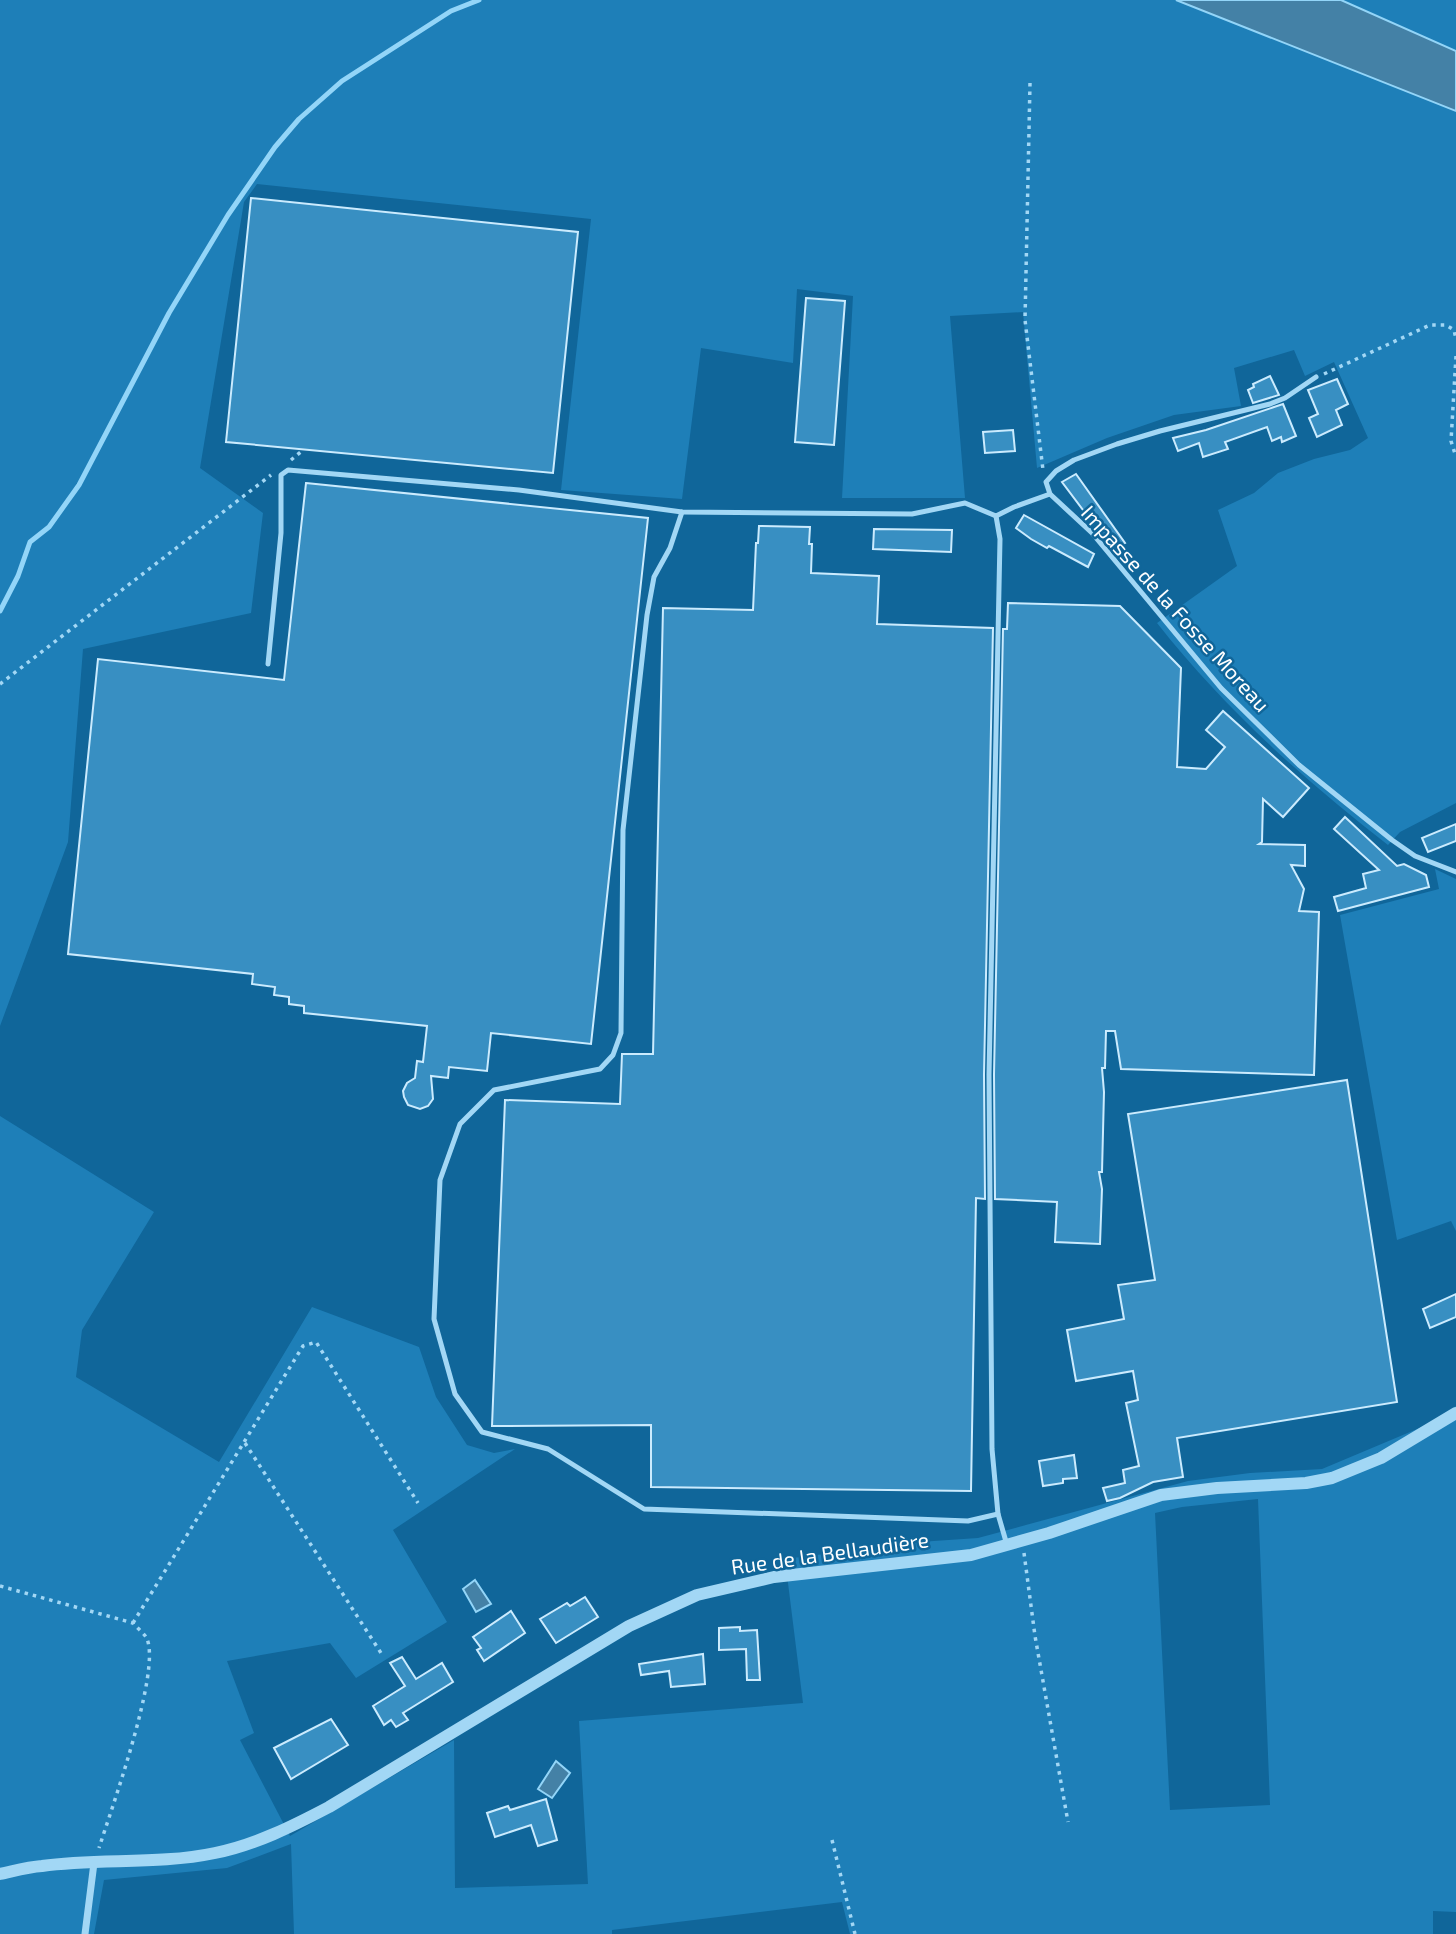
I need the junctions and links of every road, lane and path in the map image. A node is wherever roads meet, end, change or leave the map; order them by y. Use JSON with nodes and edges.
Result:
{"nodes":[{"id":1,"x":1030,"y":83,"type":"dead end"},
{"id":2,"x":1456,"y":339,"type":"edge"},
{"id":3,"x":1456,"y":356,"type":"edge"},
{"id":4,"x":1316,"y":377,"type":"joint"},
{"id":5,"x":303,"y":450,"type":"dead end"},
{"id":6,"x":1456,"y":457,"type":"edge"},
{"id":7,"x":282,"y":467,"type":"dead end"},
{"id":8,"x":271,"y":475,"type":"dead end"},
{"id":9,"x":1046,"y":482,"type":"junction"},
{"id":10,"x":1050,"y":494,"type":"junction"},
{"id":11,"x":682,"y":513,"type":"junction"},
{"id":12,"x":996,"y":516,"type":"junction"},
{"id":13,"x":268,"y":664,"type":"dead end"},
{"id":14,"x":0,"y":684,"type":"edge"},
{"id":15,"x":1456,"y":872,"type":"edge"},
{"id":16,"x":1456,"y":1413,"type":"edge"},
{"id":17,"x":244,"y":1442,"type":"junction"},
{"id":18,"x":418,"y":1503,"type":"dead end"},
{"id":19,"x":998,"y":1514,"type":"junction"},
{"id":20,"x":1023,"y":1540,"type":"junction"},
{"id":21,"x":1007,"y":1545,"type":"junction"},
{"id":22,"x":0,"y":1586,"type":"edge"},
{"id":23,"x":133,"y":1623,"type":"junction"},
{"id":24,"x":381,"y":1653,"type":"dead end"},
{"id":25,"x":1068,"y":1822,"type":"dead end"},
{"id":26,"x":832,"y":1840,"type":"dead end"},
{"id":27,"x":94,"y":1863,"type":"junction"},
{"id":28,"x":0,"y":1874,"type":"edge"},
{"id":29,"x":85,"y":1934,"type":"edge"},
{"id":30,"x":855,"y":1934,"type":"edge"}],
"edges":[{"from":1,"to":9,"type":"path"},
{"from":2,"to":4,"type":"path"},
{"from":3,"to":6,"type":"path"},
{"from":4,"to":9,"type":"lane"},
{"from":5,"to":7,"type":"path"},
{"from":8,"to":14,"type":"path"},
{"from":9,"to":10,"type":"lane","name":"Impasse de la Fosse Moreau"},
{"from":10,"to":12,"type":"lane"},
{"from":10,"to":15,"type":"lane","name":"Impasse de la Fosse Moreau"},
{"from":11,"to":12,"type":"lane"},
{"from":11,"to":13,"type":"lane"},
{"from":11,"to":19,"type":"lane"},
{"from":12,"to":19,"type":"lane"},
{"from":16,"to":20,"type":"street","name":"Rue de la Bellaudière"},
{"from":17,"to":18,"type":"path"},
{"from":17,"to":23,"type":"path"},
{"from":17,"to":24,"type":"path"},
{"from":19,"to":21,"type":"lane"},
{"from":20,"to":21,"type":"street","name":"Rue de la Bellaudière"},
{"from":20,"to":25,"type":"path"},
{"from":21,"to":27,"type":"street","name":"Rue de la Bellaudière"},
{"from":22,"to":23,"type":"path"},
{"from":23,"to":27,"type":"path"},
{"from":26,"to":30,"type":"path"},
{"from":27,"to":28,"type":"street","name":"Rue de la Bellaudière"},
{"from":27,"to":29,"type":"street"}]}
